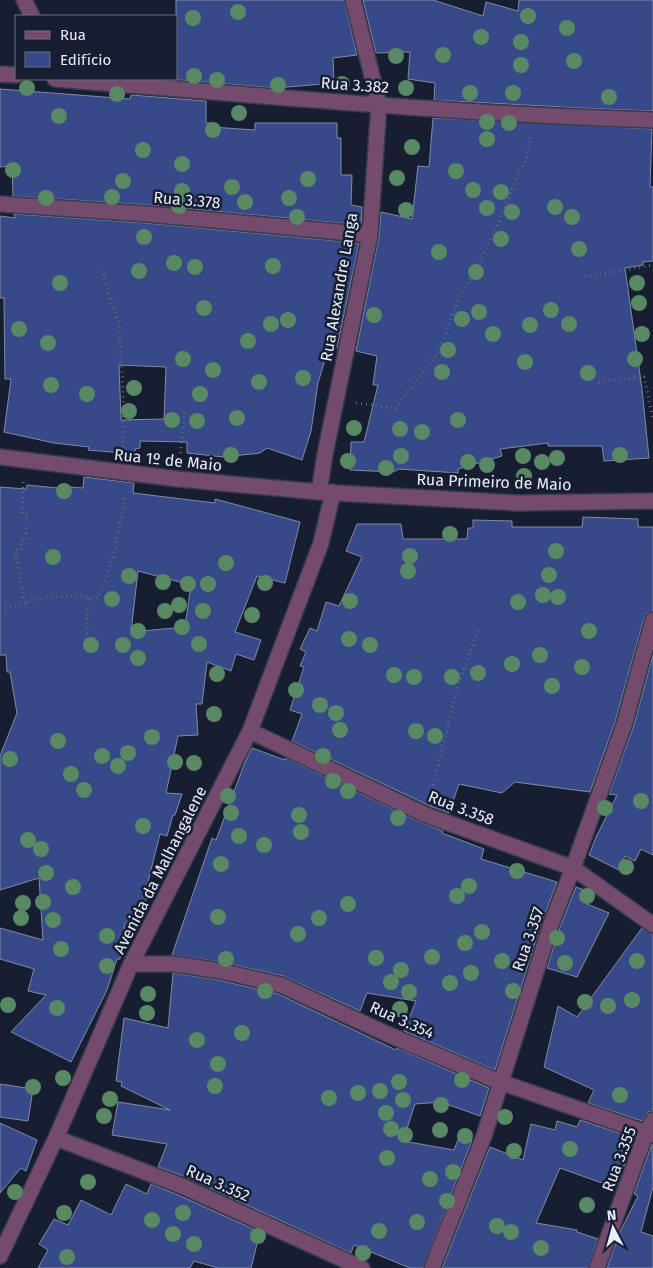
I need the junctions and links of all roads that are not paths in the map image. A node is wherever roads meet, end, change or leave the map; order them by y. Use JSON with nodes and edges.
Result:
{"nodes":[{"id":1,"x":24,"y":0,"type":"edge"},
{"id":2,"x":353,"y":0,"type":"edge"},
{"id":3,"x":32,"y":15,"type":"edge"},
{"id":4,"x":0,"y":74,"type":"edge"},
{"id":5,"x":15,"y":75,"type":"edge"},
{"id":6,"x":68,"y":80,"type":"edge"},
{"id":7,"x":379,"y":104,"type":"junction"},
{"id":8,"x":653,"y":120,"type":"edge"},
{"id":9,"x":0,"y":204,"type":"edge"},
{"id":10,"x":370,"y":235,"type":"junction"},
{"id":11,"x":0,"y":457,"type":"edge"},
{"id":12,"x":326,"y":492,"type":"junction"},
{"id":13,"x":653,"y":501,"type":"edge"},
{"id":14,"x":653,"y":620,"type":"edge"},
{"id":15,"x":250,"y":731,"type":"junction"},
{"id":16,"x":573,"y":868,"type":"junction"},
{"id":17,"x":653,"y":925,"type":"edge"},
{"id":18,"x":131,"y":964,"type":"junction"},
{"id":19,"x":500,"y":1082,"type":"junction"},
{"id":20,"x":651,"y":1129,"type":"edge"},
{"id":21,"x":56,"y":1138,"type":"junction"},
{"id":22,"x":0,"y":1256,"type":"edge"},
{"id":23,"x":362,"y":1268,"type":"edge"},
{"id":24,"x":432,"y":1268,"type":"edge"},
{"id":25,"x":597,"y":1268,"type":"edge"}],
"edges":[{"from":1,"to":3,"type":"street"},
{"from":2,"to":7,"type":"street","name":"Rua Alexandre Langa"},
{"from":4,"to":5,"type":"street"},
{"from":6,"to":7,"type":"street","name":"Rua 3.382"},
{"from":7,"to":8,"type":"street","name":"Rua 3.382"},
{"from":7,"to":10,"type":"street","name":"Rua Alexandre Langa"},
{"from":9,"to":10,"type":"street","name":"Rua 3.378"},
{"from":10,"to":12,"type":"street","name":"Rua Alexandre Langa"},
{"from":11,"to":12,"type":"street","name":"Rua 1º de Maio"},
{"from":12,"to":13,"type":"street","name":"Rua Primeiro de Maio"},
{"from":12,"to":15,"type":"street","name":"Avenida da Malhangalene"},
{"from":14,"to":16,"type":"street","name":"Rua 3.357"},
{"from":15,"to":16,"type":"street","name":"Rua 3.358"},
{"from":15,"to":18,"type":"street","name":"Avenida da Malhangalene"},
{"from":16,"to":17,"type":"street","name":"Rua 3.358"},
{"from":16,"to":19,"type":"street","name":"Rua 3.357"},
{"from":18,"to":19,"type":"street","name":"Rua 3.354"},
{"from":18,"to":21,"type":"street","name":"Avenida da Malhangalene"},
{"from":19,"to":20,"type":"street","name":"Rua 3.354"},
{"from":19,"to":24,"type":"street","name":"Rua 3.357"},
{"from":20,"to":25,"type":"street","name":"Rua 3.355"},
{"from":21,"to":22,"type":"street","name":"Avenida da Malhangalene"},
{"from":21,"to":23,"type":"street","name":"Rua 3.352"}]}
